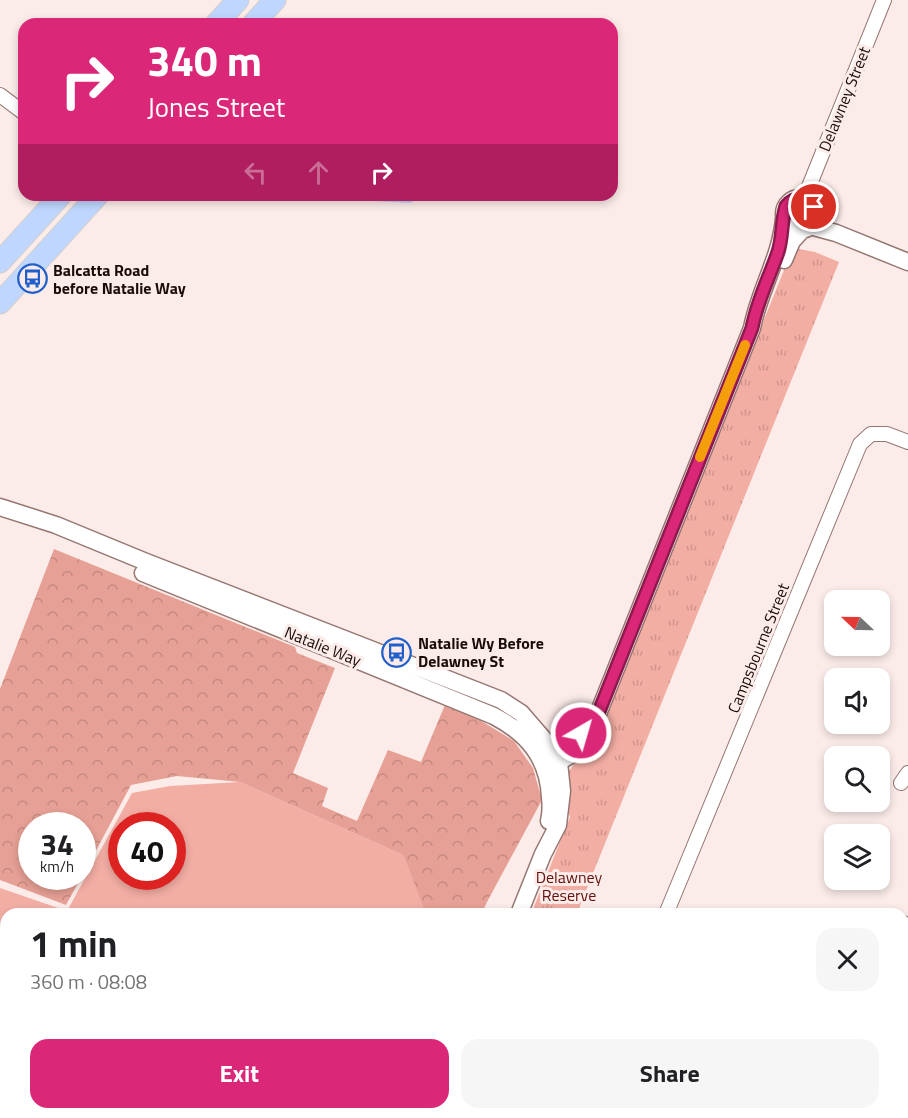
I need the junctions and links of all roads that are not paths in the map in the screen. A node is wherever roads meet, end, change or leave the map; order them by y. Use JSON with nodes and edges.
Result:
{"nodes":[{"id":1,"x":238,"y":0,"type":"edge"},
{"id":2,"x":884,"y":0,"type":"edge"},
{"id":3,"x":273,"y":1,"type":"edge"},
{"id":4,"x":222,"y":18,"type":"edge"},
{"id":5,"x":258,"y":18,"type":"edge"},
{"id":6,"x":0,"y":95,"type":"edge"},
{"id":7,"x":18,"y":108,"type":"edge"},
{"id":8,"x":804,"y":199,"type":"junction"},
{"id":9,"x":56,"y":201,"type":"edge"},
{"id":10,"x":93,"y":201,"type":"edge"},
{"id":11,"x":784,"y":218,"type":"junction"},
{"id":12,"x":809,"y":224,"type":"junction"},
{"id":13,"x":908,"y":253,"type":"edge"},
{"id":14,"x":0,"y":262,"type":"edge"},
{"id":15,"x":908,"y":262,"type":"edge"},
{"id":16,"x":0,"y":303,"type":"edge"},
{"id":17,"x":752,"y":328,"type":"junction"},
{"id":18,"x":908,"y":442,"type":"edge"},
{"id":19,"x":0,"y":507,"type":"edge"},
{"id":20,"x":0,"y":517,"type":"edge"},
{"id":21,"x":550,"y":761,"type":"junction"},
{"id":22,"x":521,"y":908,"type":"edge"},
{"id":23,"x":668,"y":908,"type":"edge"}],
"edges":[{"from":1,"to":4,"type":"main road"},
{"from":2,"to":8,"type":"street","name":"Delawney Street"},
{"from":3,"to":5,"type":"main road"},
{"from":6,"to":7,"type":"street"},
{"from":8,"to":11,"type":"street"},
{"from":8,"to":12,"type":"street"},
{"from":9,"to":14,"type":"main road"},
{"from":10,"to":16,"type":"main road"},
{"from":11,"to":12,"type":"street"},
{"from":11,"to":17,"type":"street"},
{"from":12,"to":13,"type":"street"},
{"from":12,"to":15,"type":"street"},
{"from":12,"to":17,"type":"street"},
{"from":17,"to":21,"type":"street"},
{"from":18,"to":23,"type":"street","name":"Campsbourne Street"},
{"from":19,"to":21,"type":"street","name":"Natalie Way"},
{"from":20,"to":21,"type":"street","name":"Natalie Way"},
{"from":21,"to":22,"type":"street"}]}
